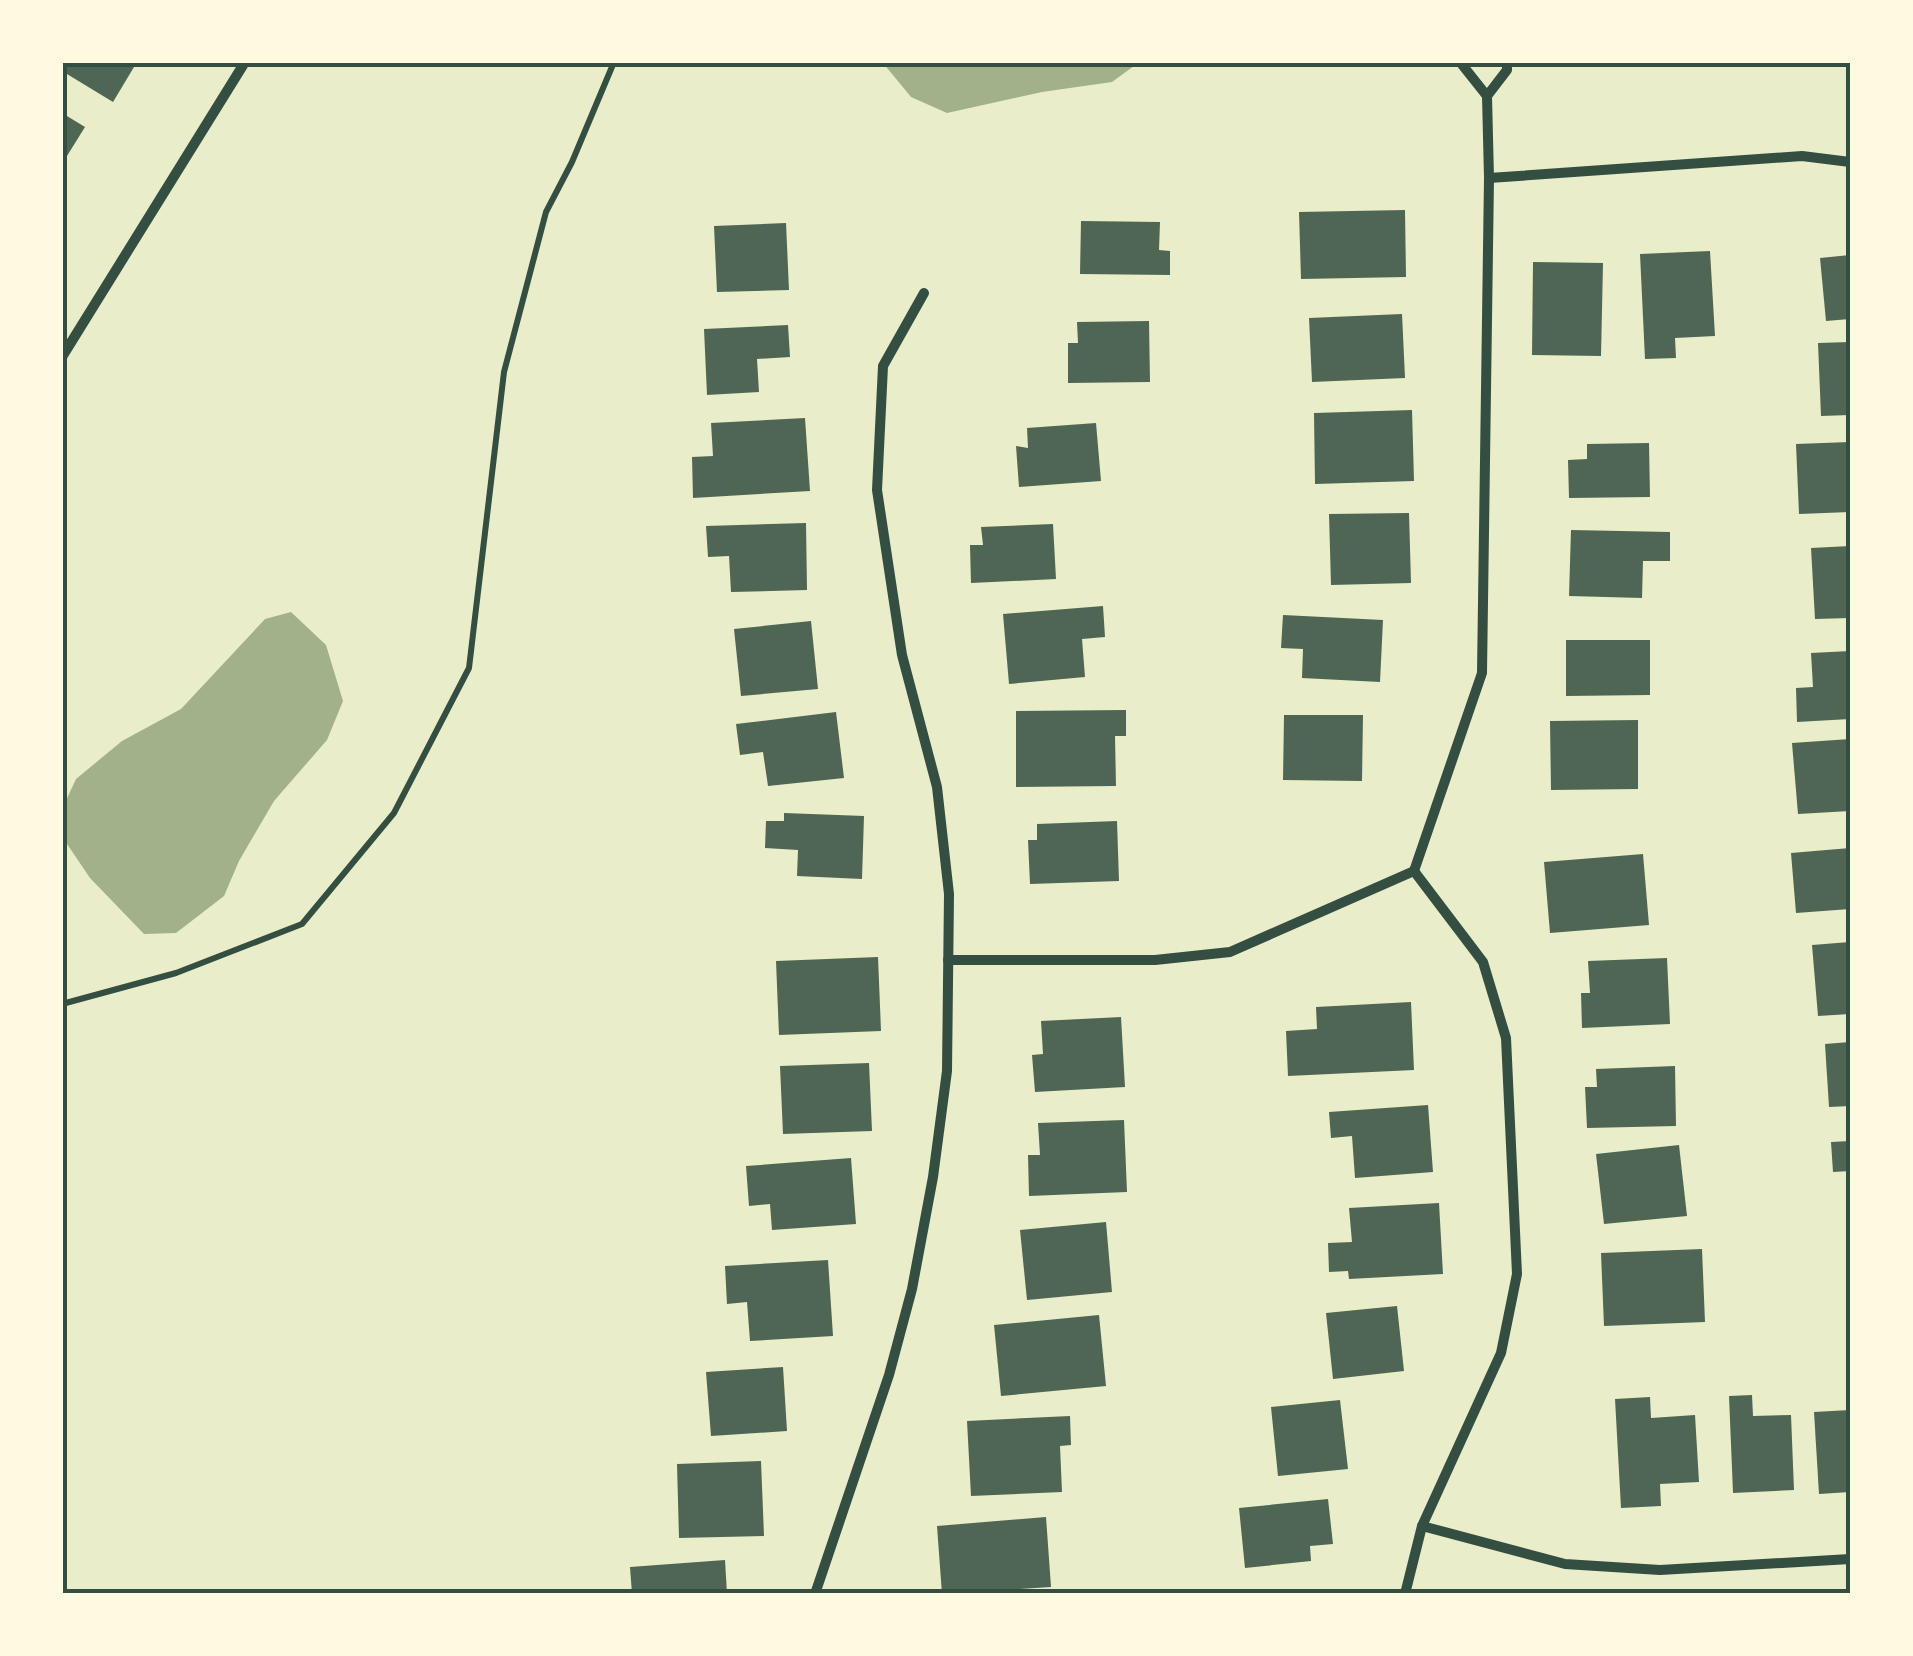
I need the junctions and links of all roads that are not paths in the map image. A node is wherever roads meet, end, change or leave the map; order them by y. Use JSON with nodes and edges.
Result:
{"nodes":[{"id":1,"x":245,"y":62,"type":"edge"},
{"id":2,"x":1460,"y":62,"type":"edge"},
{"id":3,"x":1507,"y":62,"type":"edge"},
{"id":4,"x":1486,"y":96,"type":"junction"},
{"id":5,"x":1850,"y":162,"type":"edge"},
{"id":6,"x":1489,"y":178,"type":"junction"},
{"id":7,"x":924,"y":293,"type":"dead end"},
{"id":8,"x":62,"y":357,"type":"edge"},
{"id":9,"x":1414,"y":871,"type":"junction"},
{"id":10,"x":948,"y":960,"type":"junction"},
{"id":11,"x":1422,"y":1526,"type":"junction"},
{"id":12,"x":1850,"y":1559,"type":"edge"},
{"id":13,"x":815,"y":1594,"type":"edge"},
{"id":14,"x":1405,"y":1594,"type":"edge"}],
"edges":[{"from":1,"to":8,"type":"street"},
{"from":2,"to":4,"type":"street"},
{"from":3,"to":4,"type":"street"},
{"from":4,"to":6,"type":"street"},
{"from":5,"to":6,"type":"street"},
{"from":6,"to":9,"type":"street"},
{"from":7,"to":10,"type":"street"},
{"from":9,"to":10,"type":"street"},
{"from":9,"to":11,"type":"street"},
{"from":10,"to":13,"type":"street"},
{"from":11,"to":12,"type":"street"},
{"from":11,"to":14,"type":"street"}]}
